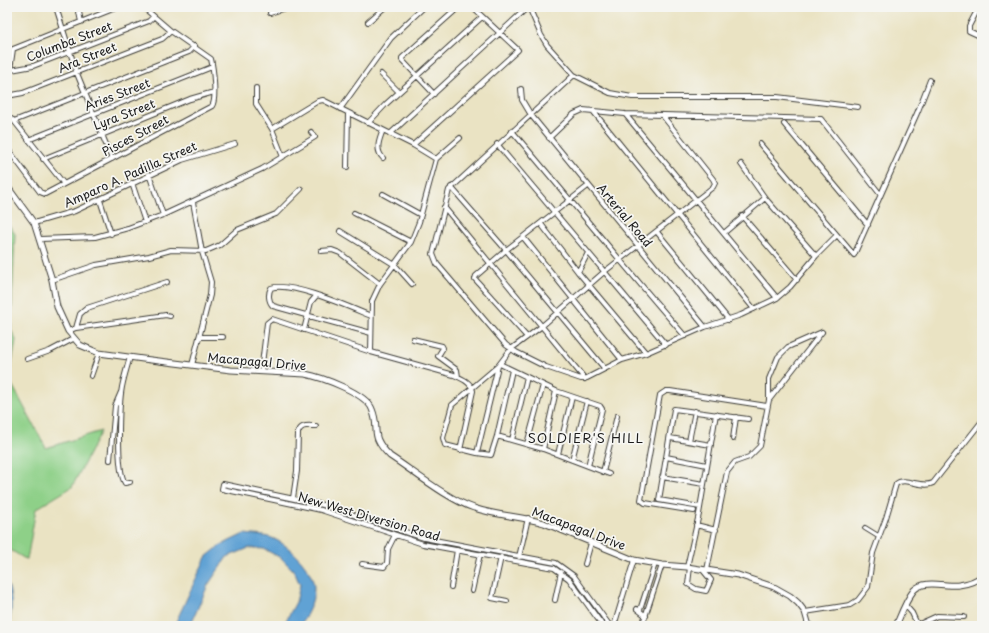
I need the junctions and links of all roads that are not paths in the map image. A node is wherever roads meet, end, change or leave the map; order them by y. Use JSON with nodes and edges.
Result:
{"nodes":[{"id":1,"x":56,"y":7,"type":"edge"},
{"id":2,"x":78,"y":7,"type":"edge"},
{"id":3,"x":118,"y":7,"type":"edge"},
{"id":4,"x":143,"y":7,"type":"edge"},
{"id":5,"x":288,"y":7,"type":"edge"},
{"id":6,"x":385,"y":7,"type":"edge"},
{"id":7,"x":424,"y":7,"type":"edge"},
{"id":8,"x":459,"y":7,"type":"edge"},
{"id":9,"x":472,"y":7,"type":"edge"},
{"id":10,"x":528,"y":7,"type":"edge"},
{"id":11,"x":979,"y":7,"type":"edge"},
{"id":12,"x":270,"y":13,"type":"dead end"},
{"id":13,"x":153,"y":17,"type":"junction"},
{"id":14,"x":482,"y":17,"type":"junction"},
{"id":15,"x":81,"y":22,"type":"junction"},
{"id":16,"x":368,"y":22,"type":"dead end"},
{"id":17,"x":61,"y":30,"type":"junction"},
{"id":18,"x":171,"y":31,"type":"junction"},
{"id":19,"x":500,"y":34,"type":"junction"},
{"id":20,"x":982,"y":37,"type":"edge"},
{"id":21,"x":195,"y":46,"type":"junction"},
{"id":22,"x":70,"y":52,"type":"junction"},
{"id":23,"x":212,"y":67,"type":"junction"},
{"id":24,"x":11,"y":70,"type":"junction"},
{"id":25,"x":76,"y":71,"type":"junction"},
{"id":26,"x":381,"y":74,"type":"dead end"},
{"id":27,"x":574,"y":75,"type":"junction"},
{"id":28,"x":416,"y":76,"type":"junction"},
{"id":29,"x":930,"y":80,"type":"dead end"},
{"id":30,"x":256,"y":88,"type":"dead end"},
{"id":31,"x":521,"y":89,"type":"dead end"},
{"id":32,"x":7,"y":91,"type":"edge"},
{"id":33,"x":214,"y":92,"type":"junction"},
{"id":34,"x":399,"y":92,"type":"junction"},
{"id":35,"x":85,"y":93,"type":"junction"},
{"id":36,"x":434,"y":94,"type":"junction"},
{"id":37,"x":7,"y":96,"type":"edge"},
{"id":38,"x":858,"y":107,"type":"dead end"},
{"id":39,"x":340,"y":109,"type":"junction"},
{"id":40,"x":593,"y":111,"type":"junction"},
{"id":41,"x":94,"y":114,"type":"junction"},
{"id":42,"x":348,"y":114,"type":"junction"},
{"id":43,"x":625,"y":114,"type":"junction"},
{"id":44,"x":531,"y":115,"type":"junction"},
{"id":45,"x":662,"y":115,"type":"junction"},
{"id":46,"x":7,"y":116,"type":"edge"},
{"id":47,"x":14,"y":121,"type":"junction"},
{"id":48,"x":368,"y":123,"type":"junction"},
{"id":49,"x":784,"y":124,"type":"dead end"},
{"id":50,"x":272,"y":129,"type":"junction"},
{"id":51,"x":383,"y":130,"type":"junction"},
{"id":52,"x":512,"y":131,"type":"junction"},
{"id":53,"x":311,"y":132,"type":"dead end"},
{"id":54,"x":101,"y":134,"type":"junction"},
{"id":55,"x":390,"y":134,"type":"junction"},
{"id":56,"x":460,"y":138,"type":"dead end"},
{"id":57,"x":549,"y":138,"type":"junction"},
{"id":58,"x":28,"y":140,"type":"junction"},
{"id":59,"x":235,"y":144,"type":"dead end"},
{"id":60,"x":497,"y":144,"type":"junction"},
{"id":61,"x":760,"y":144,"type":"dead end"},
{"id":62,"x":413,"y":145,"type":"junction"},
{"id":63,"x":7,"y":148,"type":"edge"},
{"id":64,"x":283,"y":157,"type":"junction"},
{"id":65,"x":383,"y":158,"type":"dead end"},
{"id":66,"x":43,"y":159,"type":"junction"},
{"id":67,"x":112,"y":159,"type":"junction"},
{"id":68,"x":436,"y":159,"type":"junction"},
{"id":69,"x":741,"y":164,"type":"dead end"},
{"id":70,"x":347,"y":167,"type":"dead end"},
{"id":71,"x":149,"y":174,"type":"junction"},
{"id":72,"x":132,"y":183,"type":"junction"},
{"id":73,"x":64,"y":184,"type":"junction"},
{"id":74,"x":7,"y":186,"type":"edge"},
{"id":75,"x":588,"y":186,"type":"junction"},
{"id":76,"x":451,"y":187,"type":"junction"},
{"id":77,"x":301,"y":189,"type":"dead end"},
{"id":78,"x":383,"y":194,"type":"dead end"},
{"id":79,"x":880,"y":194,"type":"junction"},
{"id":80,"x":765,"y":198,"type":"junction"},
{"id":81,"x":697,"y":199,"type":"junction"},
{"id":82,"x":100,"y":200,"type":"junction"},
{"id":83,"x":571,"y":200,"type":"junction"},
{"id":84,"x":192,"y":202,"type":"junction"},
{"id":85,"x":444,"y":207,"type":"junction"},
{"id":86,"x":354,"y":213,"type":"dead end"},
{"id":87,"x":554,"y":213,"type":"junction"},
{"id":88,"x":677,"y":214,"type":"junction"},
{"id":89,"x":163,"y":215,"type":"junction"},
{"id":90,"x":421,"y":215,"type":"junction"},
{"id":91,"x":742,"y":216,"type":"junction"},
{"id":92,"x":145,"y":222,"type":"junction"},
{"id":93,"x":34,"y":223,"type":"junction"},
{"id":94,"x":541,"y":224,"type":"junction"},
{"id":95,"x":868,"y":225,"type":"junction"},
{"id":96,"x":340,"y":231,"type":"dead end"},
{"id":97,"x":657,"y":232,"type":"junction"},
{"id":98,"x":724,"y":233,"type":"junction"},
{"id":99,"x":111,"y":234,"type":"junction"},
{"id":100,"x":837,"y":235,"type":"junction"},
{"id":101,"x":523,"y":237,"type":"junction"},
{"id":102,"x":40,"y":239,"type":"junction"},
{"id":103,"x":411,"y":242,"type":"junction"},
{"id":104,"x":638,"y":245,"type":"junction"},
{"id":105,"x":506,"y":250,"type":"junction"},
{"id":106,"x":321,"y":251,"type":"dead end"},
{"id":107,"x":202,"y":252,"type":"junction"},
{"id":108,"x":588,"y":253,"type":"junction"},
{"id":109,"x":816,"y":256,"type":"junction"},
{"id":110,"x":618,"y":260,"type":"junction"},
{"id":111,"x":490,"y":263,"type":"junction"},
{"id":112,"x":395,"y":265,"type":"junction"},
{"id":113,"x":578,"y":272,"type":"junction"},
{"id":114,"x":604,"y":272,"type":"junction"},
{"id":115,"x":52,"y":280,"type":"junction"},
{"id":116,"x":797,"y":280,"type":"junction"},
{"id":117,"x":167,"y":282,"type":"dead end"},
{"id":118,"x":380,"y":284,"type":"junction"},
{"id":119,"x":412,"y":284,"type":"dead end"},
{"id":120,"x":588,"y":285,"type":"junction"},
{"id":121,"x":317,"y":296,"type":"junction"},
{"id":122,"x":573,"y":298,"type":"junction"},
{"id":123,"x":777,"y":298,"type":"junction"},
{"id":124,"x":754,"y":309,"type":"junction"},
{"id":125,"x":558,"y":312,"type":"junction"},
{"id":126,"x":307,"y":315,"type":"junction"},
{"id":127,"x":170,"y":316,"type":"dead end"},
{"id":128,"x":371,"y":316,"type":"junction"},
{"id":129,"x":729,"y":320,"type":"junction"},
{"id":130,"x":542,"y":326,"type":"junction"},
{"id":131,"x":705,"y":327,"type":"junction"},
{"id":132,"x":76,"y":328,"type":"junction"},
{"id":133,"x":304,"y":330,"type":"junction"},
{"id":134,"x":68,"y":331,"type":"junction"},
{"id":135,"x":371,"y":333,"type":"junction"},
{"id":136,"x":685,"y":336,"type":"junction"},
{"id":137,"x":199,"y":337,"type":"junction"},
{"id":138,"x":223,"y":337,"type":"dead end"},
{"id":139,"x":527,"y":338,"type":"junction"},
{"id":140,"x":73,"y":339,"type":"junction"},
{"id":141,"x":414,"y":339,"type":"dead end"},
{"id":142,"x":666,"y":344,"type":"junction"},
{"id":143,"x":511,"y":349,"type":"junction"},
{"id":144,"x":371,"y":352,"type":"junction"},
{"id":145,"x":99,"y":353,"type":"junction"},
{"id":146,"x":646,"y":353,"type":"junction"},
{"id":147,"x":130,"y":357,"type":"junction"},
{"id":148,"x":27,"y":359,"type":"dead end"},
{"id":149,"x":622,"y":360,"type":"junction"},
{"id":150,"x":192,"y":365,"type":"junction"},
{"id":151,"x":499,"y":365,"type":"junction"},
{"id":152,"x":512,"y":370,"type":"junction"},
{"id":153,"x":605,"y":370,"type":"junction"},
{"id":154,"x":262,"y":372,"type":"junction"},
{"id":155,"x":91,"y":376,"type":"dead end"},
{"id":156,"x":458,"y":377,"type":"junction"},
{"id":157,"x":527,"y":377,"type":"junction"},
{"id":158,"x":585,"y":379,"type":"junction"},
{"id":159,"x":543,"y":385,"type":"junction"},
{"id":160,"x":472,"y":387,"type":"junction"},
{"id":161,"x":556,"y":391,"type":"junction"},
{"id":162,"x":121,"y":392,"type":"junction"},
{"id":163,"x":572,"y":397,"type":"junction"},
{"id":164,"x":769,"y":400,"type":"junction"},
{"id":165,"x":587,"y":401,"type":"junction"},
{"id":166,"x":767,"y":406,"type":"junction"},
{"id":167,"x":695,"y":411,"type":"junction"},
{"id":168,"x":716,"y":414,"type":"junction"},
{"id":169,"x":617,"y":416,"type":"dead end"},
{"id":170,"x":736,"y":417,"type":"junction"},
{"id":171,"x":748,"y":419,"type":"dead end"},
{"id":172,"x":982,"y":420,"type":"edge"},
{"id":173,"x":316,"y":426,"type":"dead end"},
{"id":174,"x":497,"y":436,"type":"junction"},
{"id":175,"x":670,"y":438,"type":"junction"},
{"id":176,"x":733,"y":439,"type":"dead end"},
{"id":177,"x":512,"y":440,"type":"junction"},
{"id":178,"x":689,"y":441,"type":"junction"},
{"id":179,"x":527,"y":444,"type":"junction"},
{"id":180,"x":711,"y":445,"type":"junction"},
{"id":181,"x":543,"y":449,"type":"junction"},
{"id":182,"x":460,"y":450,"type":"junction"},
{"id":183,"x":477,"y":453,"type":"junction"},
{"id":184,"x":558,"y":454,"type":"junction"},
{"id":185,"x":666,"y":457,"type":"junction"},
{"id":186,"x":110,"y":460,"type":"dead end"},
{"id":187,"x":572,"y":460,"type":"junction"},
{"id":188,"x":707,"y":464,"type":"junction"},
{"id":189,"x":588,"y":466,"type":"junction"},
{"id":190,"x":603,"y":472,"type":"junction"},
{"id":191,"x":609,"y":474,"type":"dead end"},
{"id":192,"x":662,"y":477,"type":"junction"},
{"id":193,"x":130,"y":482,"type":"dead end"},
{"id":194,"x":704,"y":484,"type":"junction"},
{"id":195,"x":293,"y":498,"type":"junction"},
{"id":196,"x":700,"y":507,"type":"junction"},
{"id":197,"x":694,"y":511,"type":"dead end"},
{"id":198,"x":528,"y":518,"type":"junction"},
{"id":199,"x":696,"y":525,"type":"junction"},
{"id":200,"x":865,"y":528,"type":"dead end"},
{"id":201,"x":716,"y":530,"type":"junction"},
{"id":202,"x":395,"y":534,"type":"junction"},
{"id":203,"x":878,"y":536,"type":"junction"},
{"id":204,"x":591,"y":543,"type":"junction"},
{"id":205,"x":457,"y":550,"type":"junction"},
{"id":206,"x":480,"y":554,"type":"junction"},
{"id":207,"x":519,"y":555,"type":"junction"},
{"id":208,"x":501,"y":558,"type":"junction"},
{"id":209,"x":518,"y":560,"type":"junction"},
{"id":210,"x":634,"y":560,"type":"junction"},
{"id":211,"x":362,"y":564,"type":"dead end"},
{"id":212,"x":585,"y":564,"type":"dead end"},
{"id":213,"x":655,"y":564,"type":"junction"},
{"id":214,"x":662,"y":565,"type":"junction"},
{"id":215,"x":689,"y":567,"type":"junction"},
{"id":216,"x":701,"y":569,"type":"junction"},
{"id":217,"x":707,"y":570,"type":"junction"},
{"id":218,"x":561,"y":572,"type":"junction"},
{"id":219,"x":652,"y":575,"type":"junction"},
{"id":220,"x":982,"y":576,"type":"edge"},
{"id":221,"x":659,"y":577,"type":"junction"},
{"id":222,"x":451,"y":587,"type":"dead end"},
{"id":223,"x":472,"y":591,"type":"dead end"},
{"id":224,"x":556,"y":600,"type":"dead end"},
{"id":225,"x":507,"y":601,"type":"dead end"},
{"id":226,"x":905,"y":605,"type":"junction"},
{"id":227,"x":805,"y":612,"type":"junction"},
{"id":228,"x":646,"y":616,"type":"junction"},
{"id":229,"x":964,"y":617,"type":"dead end"},
{"id":230,"x":918,"y":625,"type":"edge"},
{"id":231,"x":603,"y":626,"type":"edge"},
{"id":232,"x":610,"y":626,"type":"edge"},
{"id":233,"x":614,"y":626,"type":"edge"},
{"id":234,"x":642,"y":626,"type":"edge"},
{"id":235,"x":809,"y":626,"type":"edge"},
{"id":236,"x":896,"y":626,"type":"edge"}],
"edges":[{"from":1,"to":17,"type":"street"},
{"from":2,"to":15,"type":"street"},
{"from":3,"to":15,"type":"street"},
{"from":4,"to":13,"type":"street"},
{"from":5,"to":12,"type":"street"},
{"from":6,"to":16,"type":"street"},
{"from":7,"to":39,"type":"street"},
{"from":8,"to":28,"type":"street"},
{"from":9,"to":14,"type":"street"},
{"from":10,"to":19,"type":"street"},
{"from":10,"to":27,"type":"street"},
{"from":11,"to":20,"type":"street"},
{"from":13,"to":18,"type":"street"},
{"from":13,"to":22,"type":"street","name":"Columba Street"},
{"from":14,"to":19,"type":"street"},
{"from":14,"to":28,"type":"street"},
{"from":15,"to":17,"type":"street"},
{"from":17,"to":22,"type":"street"},
{"from":17,"to":24,"type":"street"},
{"from":18,"to":21,"type":"street"},
{"from":18,"to":25,"type":"street","name":"Ara Street"},
{"from":19,"to":36,"type":"street"},
{"from":19,"to":62,"type":"street"},
{"from":21,"to":23,"type":"street"},
{"from":21,"to":35,"type":"street"},
{"from":22,"to":24,"type":"street","name":"Columba Street"},
{"from":22,"to":25,"type":"street"},
{"from":23,"to":33,"type":"street"},
{"from":23,"to":41,"type":"street","name":"Aries Street"},
{"from":24,"to":32,"type":"street"},
{"from":25,"to":35,"type":"street"},
{"from":25,"to":37,"type":"street","name":"Ara Street"},
{"from":26,"to":34,"type":"street"},
{"from":27,"to":38,"type":"street"},
{"from":27,"to":44,"type":"street"},
{"from":28,"to":34,"type":"street"},
{"from":28,"to":36,"type":"street"},
{"from":29,"to":79,"type":"street"},
{"from":30,"to":50,"type":"street"},
{"from":31,"to":44,"type":"street","name":"Arterial Road"},
{"from":33,"to":54,"type":"street","name":"Lyra Street"},
{"from":33,"to":67,"type":"street","name":"Pisces Street"},
{"from":34,"to":48,"type":"street"},
{"from":35,"to":41,"type":"street"},
{"from":35,"to":47,"type":"street"},
{"from":36,"to":55,"type":"street"},
{"from":39,"to":42,"type":"street"},
{"from":39,"to":50,"type":"street"},
{"from":40,"to":43,"type":"street"},
{"from":40,"to":57,"type":"street"},
{"from":40,"to":88,"type":"street"},
{"from":41,"to":54,"type":"street"},
{"from":41,"to":58,"type":"street","name":"Aries Street"},
{"from":42,"to":48,"type":"street"},
{"from":42,"to":70,"type":"street"},
{"from":43,"to":45,"type":"street"},
{"from":43,"to":81,"type":"street"},
{"from":44,"to":52,"type":"street"},
{"from":44,"to":57,"type":"street","name":"Arterial Road"},
{"from":45,"to":79,"type":"street"},
{"from":45,"to":81,"type":"street"},
{"from":46,"to":47,"type":"street"},
{"from":47,"to":58,"type":"street"},
{"from":48,"to":51,"type":"street"},
{"from":49,"to":95,"type":"street"},
{"from":50,"to":64,"type":"street"},
{"from":51,"to":55,"type":"street"},
{"from":51,"to":65,"type":"street"},
{"from":52,"to":60,"type":"street"},
{"from":52,"to":83,"type":"street"},
{"from":53,"to":64,"type":"street"},
{"from":54,"to":66,"type":"street","name":"Lyra Street"},
{"from":54,"to":67,"type":"street"},
{"from":55,"to":62,"type":"street"},
{"from":56,"to":68,"type":"street"},
{"from":57,"to":75,"type":"street","name":"Arterial Road"},
{"from":58,"to":66,"type":"street"},
{"from":59,"to":71,"type":"street","name":"Amparo A. Padilla Street"},
{"from":60,"to":76,"type":"street"},
{"from":60,"to":87,"type":"street"},
{"from":61,"to":100,"type":"street"},
{"from":62,"to":68,"type":"street"},
{"from":63,"to":73,"type":"street","name":"Pisces Street"},
{"from":64,"to":84,"type":"street"},
{"from":66,"to":73,"type":"street"},
{"from":67,"to":73,"type":"street","name":"Pisces Street"},
{"from":68,"to":90,"type":"street"},
{"from":69,"to":80,"type":"street"},
{"from":71,"to":72,"type":"street","name":"Amparo A. Padilla Street"},
{"from":71,"to":89,"type":"street"},
{"from":72,"to":82,"type":"street","name":"Amparo A. Padilla Street"},
{"from":72,"to":92,"type":"street"},
{"from":74,"to":93,"type":"main road","name":"Macapagal Drive"},
{"from":75,"to":83,"type":"street"},
{"from":75,"to":104,"type":"street","name":"Arterial Road"},
{"from":76,"to":85,"type":"street"},
{"from":76,"to":105,"type":"street"},
{"from":77,"to":107,"type":"street"},
{"from":78,"to":90,"type":"street"},
{"from":79,"to":95,"type":"street"},
{"from":80,"to":91,"type":"street"},
{"from":80,"to":109,"type":"street"},
{"from":81,"to":88,"type":"street"},
{"from":81,"to":98,"type":"street"},
{"from":82,"to":93,"type":"street","name":"Amparo A. Padilla Street"},
{"from":82,"to":99,"type":"street"},
{"from":83,"to":87,"type":"street"},
{"from":83,"to":110,"type":"street"},
{"from":84,"to":89,"type":"street"},
{"from":84,"to":107,"type":"street"},
{"from":85,"to":111,"type":"street"},
{"from":85,"to":143,"type":"street"},
{"from":86,"to":103,"type":"street"},
{"from":87,"to":94,"type":"street"},
{"from":87,"to":108,"type":"street"},
{"from":88,"to":97,"type":"street"},
{"from":88,"to":124,"type":"street"},
{"from":89,"to":92,"type":"street"},
{"from":90,"to":103,"type":"street"},
{"from":91,"to":98,"type":"street"},
{"from":91,"to":116,"type":"street"},
{"from":92,"to":99,"type":"street"},
{"from":93,"to":102,"type":"main road","name":"Macapagal Drive"},
{"from":94,"to":101,"type":"street"},
{"from":94,"to":113,"type":"street"},
{"from":95,"to":100,"type":"street"},
{"from":96,"to":112,"type":"street"},
{"from":97,"to":104,"type":"street"},
{"from":97,"to":129,"type":"street"},
{"from":98,"to":123,"type":"street"},
{"from":99,"to":102,"type":"street"},
{"from":100,"to":109,"type":"street"},
{"from":101,"to":105,"type":"street"},
{"from":101,"to":122,"type":"street"},
{"from":102,"to":115,"type":"main road","name":"Macapagal Drive"},
{"from":103,"to":112,"type":"street"},
{"from":104,"to":110,"type":"street"},
{"from":104,"to":131,"type":"street","name":"Arterial Road"},
{"from":105,"to":111,"type":"street"},
{"from":105,"to":125,"type":"street"},
{"from":106,"to":118,"type":"street"},
{"from":107,"to":115,"type":"street"},
{"from":107,"to":137,"type":"street"},
{"from":108,"to":113,"type":"street"},
{"from":108,"to":114,"type":"street"},
{"from":109,"to":116,"type":"street"},
{"from":110,"to":114,"type":"street"},
{"from":110,"to":136,"type":"street"},
{"from":111,"to":130,"type":"street"},
{"from":111,"to":139,"type":"street"},
{"from":112,"to":118,"type":"street"},
{"from":112,"to":119,"type":"street"},
{"from":113,"to":120,"type":"street"},
{"from":114,"to":120,"type":"street"},
{"from":114,"to":142,"type":"street"},
{"from":115,"to":134,"type":"main road","name":"Macapagal Drive"},
{"from":116,"to":123,"type":"street"},
{"from":117,"to":132,"type":"street"},
{"from":118,"to":128,"type":"street"},
{"from":120,"to":122,"type":"street"},
{"from":120,"to":146,"type":"street"},
{"from":121,"to":126,"type":"street"},
{"from":121,"to":126,"type":"street"},
{"from":121,"to":128,"type":"street"},
{"from":122,"to":125,"type":"street"},
{"from":122,"to":149,"type":"street"},
{"from":123,"to":124,"type":"street"},
{"from":124,"to":129,"type":"street"},
{"from":125,"to":130,"type":"street"},
{"from":125,"to":153,"type":"street"},
{"from":126,"to":133,"type":"street"},
{"from":126,"to":135,"type":"street"},
{"from":127,"to":132,"type":"street"},
{"from":128,"to":135,"type":"street"},
{"from":129,"to":131,"type":"street"},
{"from":130,"to":139,"type":"street"},
{"from":130,"to":158,"type":"street"},
{"from":131,"to":136,"type":"street"},
{"from":132,"to":134,"type":"street"},
{"from":133,"to":144,"type":"street"},
{"from":133,"to":154,"type":"street"},
{"from":134,"to":140,"type":"main road","name":"Macapagal Drive"},
{"from":135,"to":144,"type":"street"},
{"from":136,"to":142,"type":"street"},
{"from":137,"to":138,"type":"street"},
{"from":137,"to":150,"type":"street"},
{"from":139,"to":143,"type":"street"},
{"from":140,"to":145,"type":"main road","name":"Macapagal Drive"},
{"from":140,"to":148,"type":"street"},
{"from":141,"to":156,"type":"street"},
{"from":142,"to":146,"type":"street"},
{"from":143,"to":151,"type":"street"},
{"from":143,"to":158,"type":"street"},
{"from":144,"to":156,"type":"street"},
{"from":145,"to":147,"type":"main road","name":"Macapagal Drive"},
{"from":145,"to":155,"type":"street"},
{"from":146,"to":149,"type":"street"},
{"from":147,"to":150,"type":"main road","name":"Macapagal Drive"},
{"from":147,"to":162,"type":"street"},
{"from":149,"to":153,"type":"street"},
{"from":150,"to":154,"type":"main road","name":"Macapagal Drive"},
{"from":151,"to":152,"type":"street"},
{"from":151,"to":160,"type":"street"},
{"from":151,"to":183,"type":"street"},
{"from":152,"to":157,"type":"street"},
{"from":152,"to":174,"type":"street"},
{"from":153,"to":158,"type":"street"},
{"from":154,"to":198,"type":"main road","name":"Macapagal Drive"},
{"from":156,"to":160,"type":"street"},
{"from":157,"to":159,"type":"street"},
{"from":157,"to":177,"type":"street"},
{"from":159,"to":161,"type":"street"},
{"from":159,"to":179,"type":"street"},
{"from":160,"to":182,"type":"street"},
{"from":160,"to":182,"type":"street"},
{"from":161,"to":163,"type":"street"},
{"from":161,"to":181,"type":"street"},
{"from":162,"to":186,"type":"street"},
{"from":162,"to":193,"type":"street"},
{"from":163,"to":165,"type":"street"},
{"from":163,"to":184,"type":"street"},
{"from":164,"to":164,"type":"street"},
{"from":164,"to":166,"type":"street"},
{"from":165,"to":187,"type":"street"},
{"from":165,"to":189,"type":"street"},
{"from":166,"to":197,"type":"street"},
{"from":166,"to":201,"type":"street"},
{"from":167,"to":168,"type":"street"},
{"from":167,"to":175,"type":"street"},
{"from":167,"to":178,"type":"street"},
{"from":168,"to":170,"type":"street"},
{"from":168,"to":180,"type":"street"},
{"from":169,"to":190,"type":"street"},
{"from":170,"to":171,"type":"street"},
{"from":170,"to":176,"type":"street"},
{"from":172,"to":203,"type":"street"},
{"from":173,"to":195,"type":"street"},
{"from":174,"to":177,"type":"street"},
{"from":174,"to":183,"type":"street"},
{"from":175,"to":178,"type":"street"},
{"from":175,"to":185,"type":"street"},
{"from":177,"to":179,"type":"street"},
{"from":178,"to":180,"type":"street"},
{"from":179,"to":181,"type":"street"},
{"from":180,"to":188,"type":"street"},
{"from":181,"to":184,"type":"street"},
{"from":182,"to":183,"type":"street"},
{"from":184,"to":187,"type":"street"},
{"from":185,"to":188,"type":"street"},
{"from":185,"to":192,"type":"street"},
{"from":187,"to":189,"type":"street"},
{"from":188,"to":194,"type":"street"},
{"from":189,"to":190,"type":"street"},
{"from":190,"to":191,"type":"street"},
{"from":192,"to":194,"type":"street"},
{"from":192,"to":196,"type":"street"},
{"from":194,"to":196,"type":"street"},
{"from":195,"to":202,"type":"street","name":"New West Diversion Road"},
{"from":195,"to":207,"type":"street","name":"New West Diversion Road"},
{"from":196,"to":199,"type":"street"},
{"from":198,"to":204,"type":"main road","name":"Macapagal Drive"},
{"from":198,"to":207,"type":"street"},
{"from":199,"to":201,"type":"street"},
{"from":199,"to":215,"type":"street"},
{"from":200,"to":203,"type":"street"},
{"from":201,"to":217,"type":"street"},
{"from":202,"to":205,"type":"street","name":"New West Diversion Road"},
{"from":202,"to":211,"type":"street"},
{"from":203,"to":227,"type":"street"},
{"from":204,"to":210,"type":"main road","name":"Macapagal Drive"},
{"from":204,"to":212,"type":"street"},
{"from":205,"to":206,"type":"street","name":"New West Diversion Road"},
{"from":205,"to":222,"type":"street"},
{"from":206,"to":208,"type":"street","name":"New West Diversion Road"},
{"from":206,"to":223,"type":"street"},
{"from":207,"to":209,"type":"street"},
{"from":207,"to":232,"type":"street","name":"New West Diversion Road"},
{"from":208,"to":209,"type":"street","name":"New West Diversion Road"},
{"from":208,"to":225,"type":"street"},
{"from":209,"to":218,"type":"street","name":"New West Diversion Road"},
{"from":210,"to":213,"type":"main road","name":"Macapagal Drive"},
{"from":210,"to":233,"type":"street"},
{"from":213,"to":214,"type":"main road","name":"Macapagal Drive"},
{"from":213,"to":219,"type":"street"},
{"from":214,"to":215,"type":"main road","name":"Macapagal Drive"},
{"from":214,"to":221,"type":"street"},
{"from":215,"to":216,"type":"main road","name":"Macapagal Drive"},
{"from":215,"to":216,"type":"street"},
{"from":216,"to":217,"type":"main road","name":"Macapagal Drive"},
{"from":217,"to":227,"type":"main road","name":"Macapagal Drive"},
{"from":218,"to":224,"type":"street"},
{"from":218,"to":231,"type":"street","name":"New West Diversion Road"},
{"from":219,"to":221,"type":"street"},
{"from":219,"to":228,"type":"street"},
{"from":220,"to":226,"type":"main road"},
{"from":221,"to":228,"type":"street"},
{"from":226,"to":230,"type":"street"},
{"from":226,"to":236,"type":"main road"},
{"from":227,"to":235,"type":"main road","name":"Macapagal Drive"},
{"from":228,"to":234,"type":"street"},
{"from":229,"to":230,"type":"street"}]}
